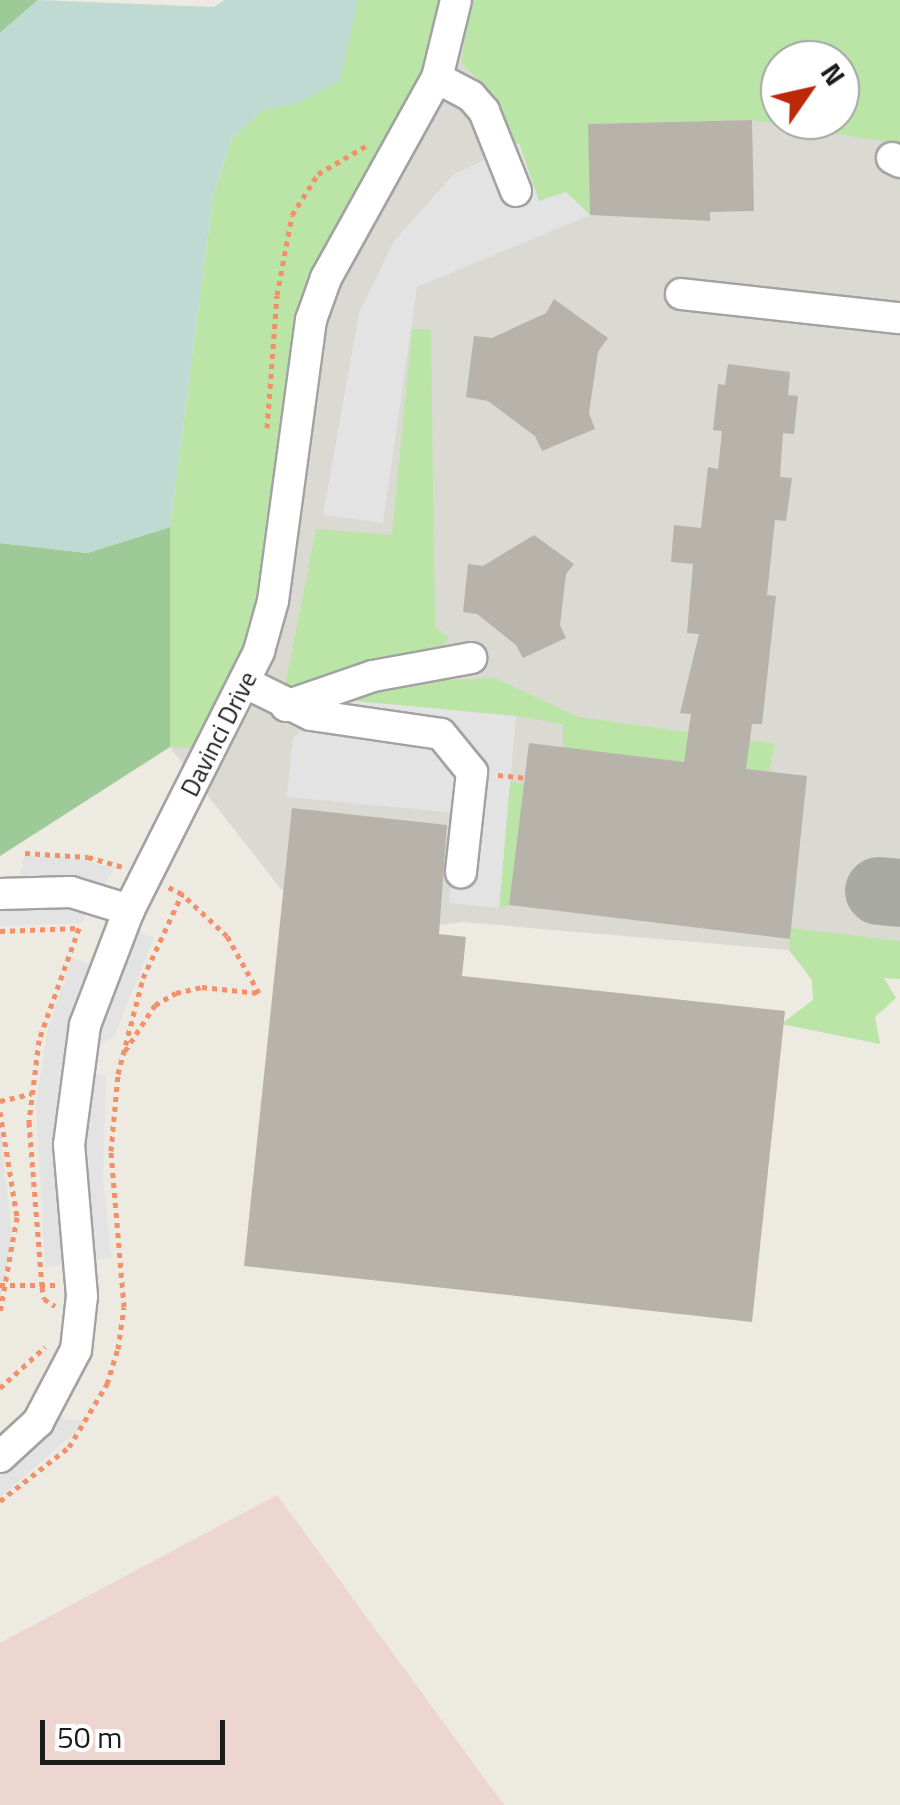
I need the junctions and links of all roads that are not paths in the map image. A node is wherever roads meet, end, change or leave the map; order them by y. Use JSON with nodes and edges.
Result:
{"nodes":[{"id":1,"x":456,"y":0,"type":"edge"},
{"id":2,"x":437,"y":78,"type":"junction"},
{"id":3,"x":516,"y":191,"type":"dead end"},
{"id":4,"x":681,"y":294,"type":"dead end"},
{"id":5,"x":900,"y":318,"type":"edge"},
{"id":6,"x":471,"y":658,"type":"dead end"},
{"id":7,"x":246,"y":684,"type":"junction"},
{"id":8,"x":286,"y":706,"type":"junction"},
{"id":9,"x":460,"y":872,"type":"dead end"},
{"id":10,"x":0,"y":894,"type":"edge"},
{"id":11,"x":129,"y":910,"type":"junction"},
{"id":12,"x":0,"y":1456,"type":"edge"}],
"edges":[{"from":1,"to":2,"type":"street","name":"Davinci Drive"},
{"from":2,"to":3,"type":"street"},
{"from":2,"to":7,"type":"street","name":"Davinci Drive"},
{"from":4,"to":5,"type":"street"},
{"from":6,"to":8,"type":"street"},
{"from":7,"to":8,"type":"street"},
{"from":7,"to":11,"type":"street","name":"Davinci Drive"},
{"from":8,"to":9,"type":"street"},
{"from":10,"to":11,"type":"street"},
{"from":11,"to":12,"type":"street","name":"Davinci Drive"}]}
